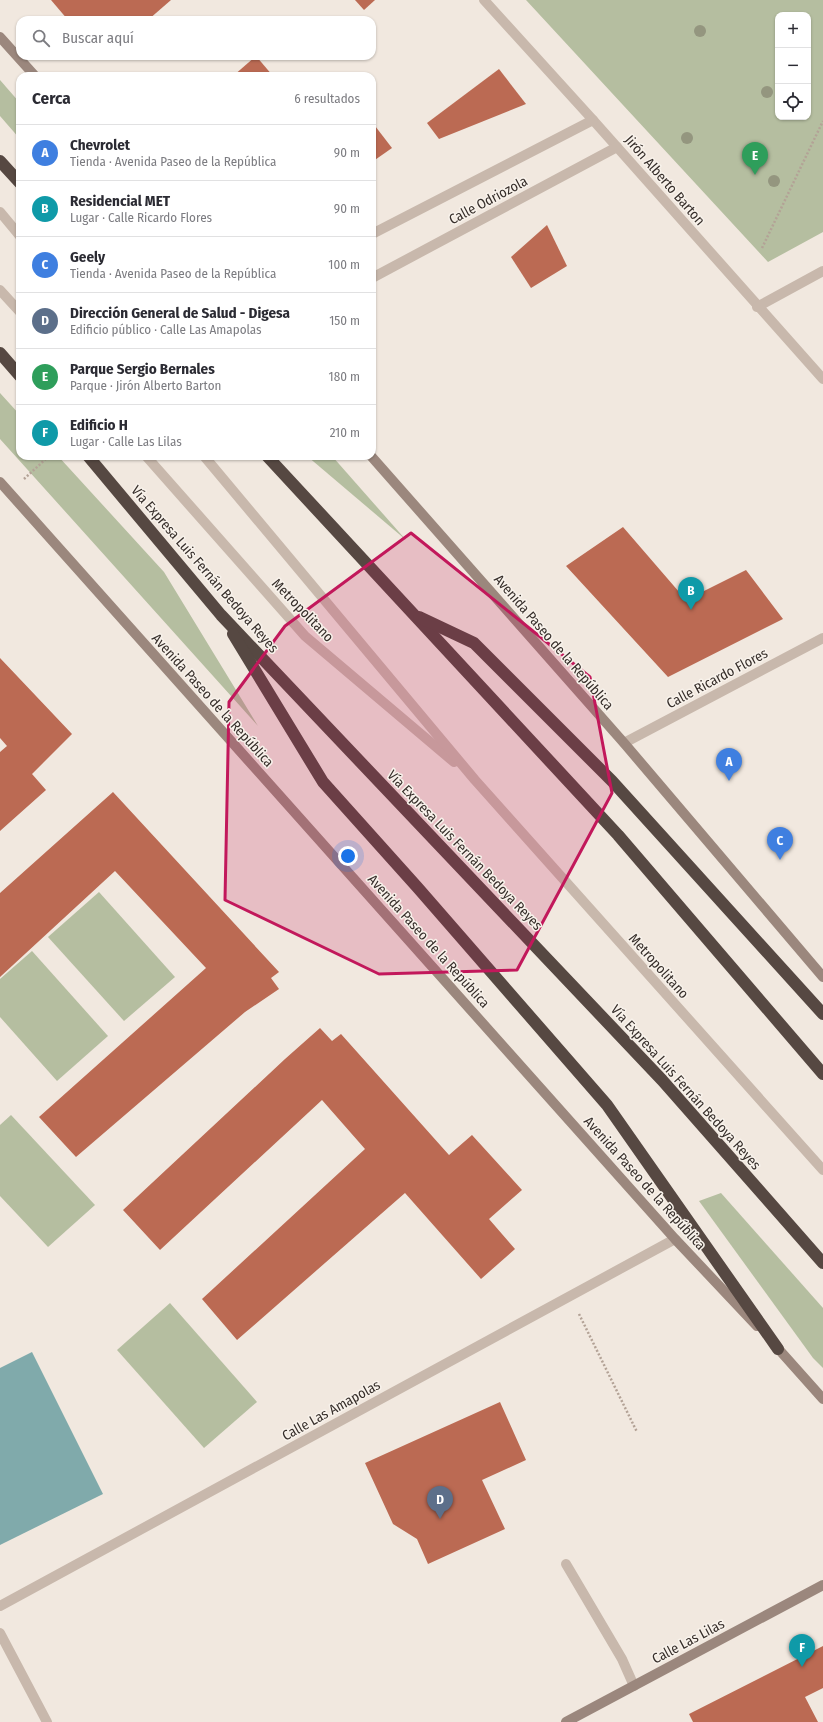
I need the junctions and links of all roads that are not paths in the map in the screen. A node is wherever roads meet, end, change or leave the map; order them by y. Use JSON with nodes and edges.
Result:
{"nodes":[{"id":1,"x":484,"y":0,"type":"edge"},
{"id":2,"x":0,"y":37,"type":"edge"},
{"id":3,"x":16,"y":55,"type":"edge"},
{"id":4,"x":21,"y":60,"type":"edge"},
{"id":5,"x":31,"y":72,"type":"edge"},
{"id":6,"x":593,"y":120,"type":"junction"},
{"id":7,"x":617,"y":147,"type":"junction"},
{"id":8,"x":0,"y":161,"type":"edge"},
{"id":9,"x":16,"y":179,"type":"edge"},
{"id":10,"x":0,"y":212,"type":"edge"},
{"id":11,"x":16,"y":231,"type":"edge"},
{"id":12,"x":376,"y":232,"type":"edge"},
{"id":13,"x":823,"y":271,"type":"edge"},
{"id":14,"x":376,"y":276,"type":"edge"},
{"id":15,"x":0,"y":290,"type":"edge"},
{"id":16,"x":757,"y":307,"type":"junction"},
{"id":17,"x":16,"y":308,"type":"edge"},
{"id":18,"x":0,"y":353,"type":"edge"},
{"id":19,"x":16,"y":371,"type":"edge"},
{"id":20,"x":823,"y":379,"type":"edge"},
{"id":21,"x":91,"y":460,"type":"edge"},
{"id":22,"x":150,"y":460,"type":"edge"},
{"id":23,"x":207,"y":460,"type":"edge"},
{"id":24,"x":271,"y":460,"type":"edge"},
{"id":25,"x":374,"y":460,"type":"edge"},
{"id":26,"x":0,"y":482,"type":"edge"},
{"id":27,"x":413,"y":614,"type":"junction"},
{"id":28,"x":221,"y":615,"type":"junction"},
{"id":29,"x":823,"y":638,"type":"edge"},
{"id":30,"x":624,"y":743,"type":"junction"},
{"id":31,"x":475,"y":780,"type":"junction"},
{"id":32,"x":823,"y":977,"type":"edge"},
{"id":33,"x":823,"y":1014,"type":"edge"},
{"id":34,"x":823,"y":1074,"type":"edge"},
{"id":35,"x":823,"y":1170,"type":"edge"},
{"id":36,"x":675,"y":1239,"type":"junction"},
{"id":37,"x":823,"y":1263,"type":"edge"},
{"id":38,"x":778,"y":1349,"type":"junction"},
{"id":39,"x":823,"y":1399,"type":"edge"},
{"id":40,"x":566,"y":1564,"type":"dead end"},
{"id":41,"x":823,"y":1585,"type":"edge"},
{"id":42,"x":0,"y":1606,"type":"edge"},
{"id":43,"x":0,"y":1633,"type":"edge"},
{"id":44,"x":634,"y":1686,"type":"junction"},
{"id":45,"x":47,"y":1722,"type":"edge"},
{"id":46,"x":566,"y":1722,"type":"edge"}],
"edges":[{"from":1,"to":6,"type":"street","name":"Jirón Alberto Barton"},
{"from":2,"to":3,"type":"main road"},
{"from":4,"to":5,"type":"main road"},
{"from":6,"to":7,"type":"street","name":"Jirón Alberto Barton"},
{"from":6,"to":12,"type":"street","name":"Calle Odriozola"},
{"from":7,"to":14,"type":"street","name":"Calle Odriozola"},
{"from":7,"to":16,"type":"street","name":"Jirón Alberto Barton"},
{"from":8,"to":9,"type":"highway"},
{"from":10,"to":11,"type":"street"},
{"from":13,"to":16,"type":"street"},
{"from":15,"to":17,"type":"street"},
{"from":16,"to":20,"type":"street","name":"Jirón Alberto Barton"},
{"from":18,"to":19,"type":"highway"},
{"from":21,"to":28,"type":"highway","name":"Vía Expresa Luis Fernán Bedoya Reyes"},
{"from":22,"to":31,"type":"street","name":"Metropolitano"},
{"from":23,"to":31,"type":"street","name":"Metropolitano"},
{"from":24,"to":27,"type":"highway"},
{"from":25,"to":30,"type":"main road","name":"Avenida Paseo de la República"},
{"from":26,"to":36,"type":"main road","name":"Avenida Paseo de la República"},
{"from":27,"to":33,"type":"highway"},
{"from":27,"to":34,"type":"highway"},
{"from":28,"to":37,"type":"highway","name":"Vía Expresa Luis Fernán Bedoya Reyes"},
{"from":28,"to":38,"type":"highway"},
{"from":29,"to":30,"type":"street","name":"Calle Ricardo Flores"},
{"from":30,"to":32,"type":"main road","name":"Avenida Paseo de la República"},
{"from":31,"to":35,"type":"street","name":"Metropolitano"},
{"from":36,"to":38,"type":"main road","name":"Avenida Paseo de la República"},
{"from":36,"to":42,"type":"street","name":"Calle Las Amapolas"},
{"from":38,"to":39,"type":"main road","name":"Avenida Paseo de la República"},
{"from":40,"to":44,"type":"street"},
{"from":41,"to":44,"type":"main road","name":"Calle Las Lilas"},
{"from":43,"to":45,"type":"street"},
{"from":44,"to":46,"type":"main road","name":"Calle Las Lilas"}]}
